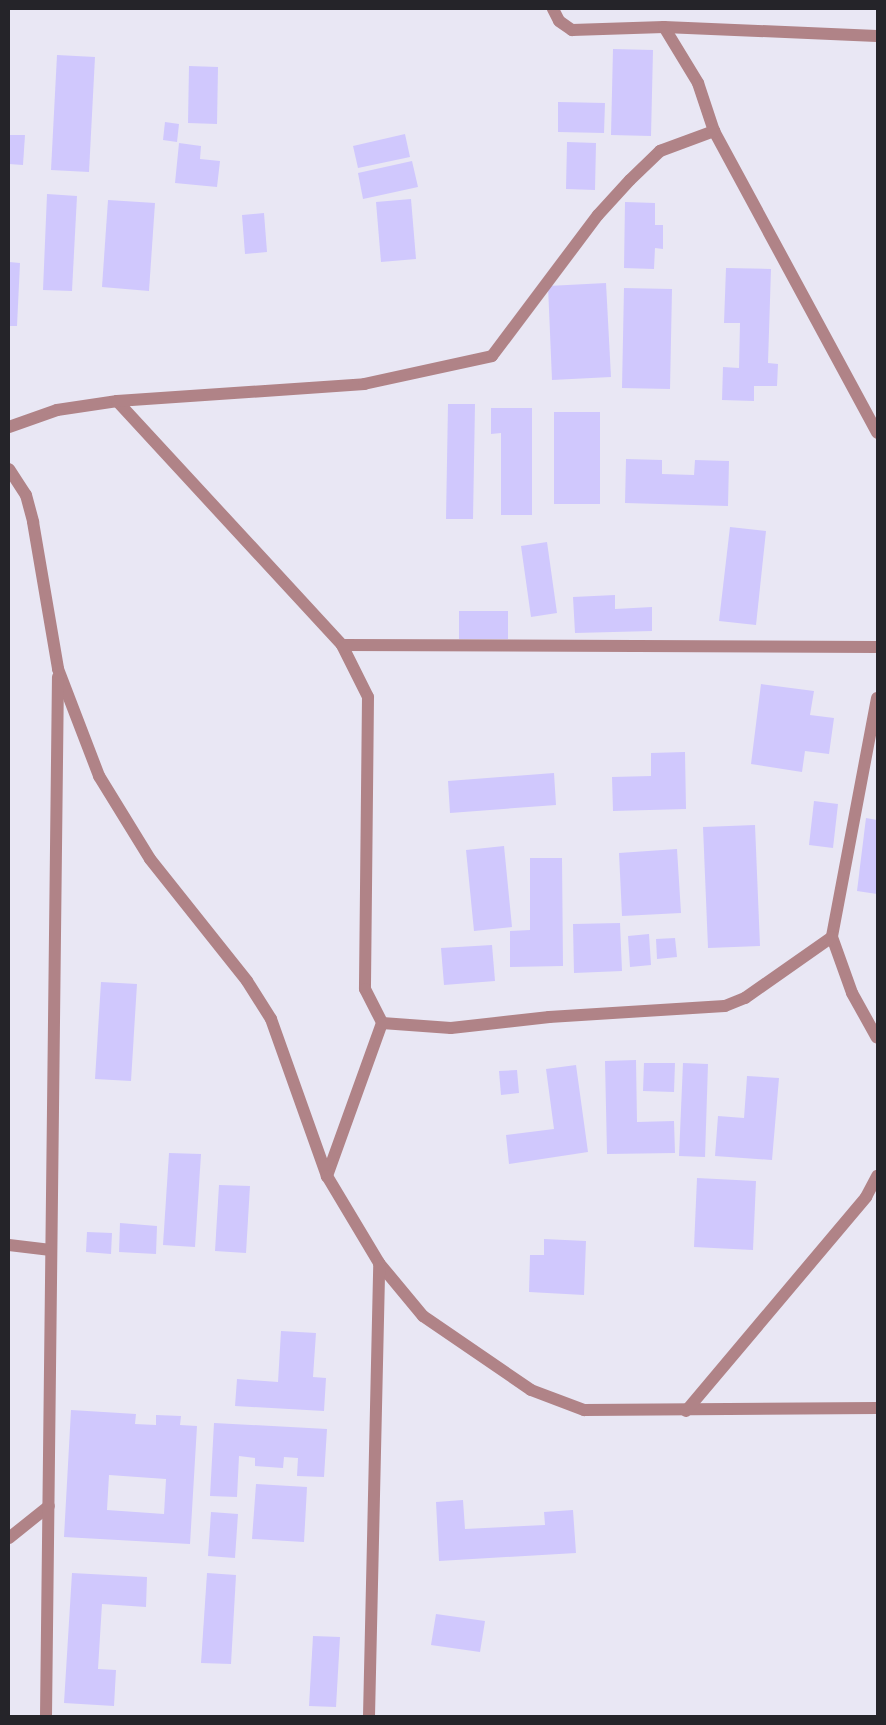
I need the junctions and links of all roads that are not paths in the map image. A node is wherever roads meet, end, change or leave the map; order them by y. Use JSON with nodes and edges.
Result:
{"nodes":[{"id":1,"x":553,"y":9,"type":"edge"},
{"id":2,"x":664,"y":27,"type":"junction"},
{"id":3,"x":877,"y":36,"type":"edge"},
{"id":4,"x":714,"y":131,"type":"junction"},
{"id":5,"x":117,"y":401,"type":"junction"},
{"id":6,"x":9,"y":427,"type":"edge"},
{"id":7,"x":877,"y":433,"type":"edge"},
{"id":8,"x":9,"y":469,"type":"edge"},
{"id":9,"x":342,"y":645,"type":"junction"},
{"id":10,"x":877,"y":647,"type":"edge"},
{"id":11,"x":58,"y":670,"type":"junction"},
{"id":12,"x":877,"y":698,"type":"edge"},
{"id":13,"x":832,"y":937,"type":"junction"},
{"id":14,"x":382,"y":1023,"type":"junction"},
{"id":15,"x":877,"y":1038,"type":"edge"},
{"id":16,"x":326,"y":1176,"type":"junction"},
{"id":17,"x":877,"y":1176,"type":"edge"},
{"id":18,"x":9,"y":1245,"type":"edge"},
{"id":19,"x":52,"y":1250,"type":"junction"},
{"id":20,"x":378,"y":1263,"type":"junction"},
{"id":21,"x":877,"y":1408,"type":"edge"},
{"id":22,"x":686,"y":1411,"type":"junction"},
{"id":23,"x":49,"y":1506,"type":"junction"},
{"id":24,"x":9,"y":1538,"type":"edge"},
{"id":25,"x":46,"y":1716,"type":"edge"},
{"id":26,"x":368,"y":1716,"type":"edge"}],
"edges":[{"from":1,"to":2,"type":"street"},
{"from":2,"to":3,"type":"street"},
{"from":2,"to":4,"type":"street"},
{"from":4,"to":5,"type":"street"},
{"from":4,"to":7,"type":"street"},
{"from":5,"to":6,"type":"street"},
{"from":5,"to":9,"type":"street"},
{"from":8,"to":11,"type":"street"},
{"from":9,"to":10,"type":"street"},
{"from":9,"to":14,"type":"street"},
{"from":11,"to":16,"type":"street"},
{"from":11,"to":19,"type":"street"},
{"from":12,"to":13,"type":"street"},
{"from":13,"to":14,"type":"street"},
{"from":13,"to":15,"type":"street"},
{"from":14,"to":16,"type":"street"},
{"from":16,"to":20,"type":"street"},
{"from":17,"to":22,"type":"street"},
{"from":18,"to":19,"type":"street"},
{"from":19,"to":23,"type":"street"},
{"from":20,"to":22,"type":"street"},
{"from":20,"to":26,"type":"street"},
{"from":21,"to":22,"type":"street"},
{"from":23,"to":24,"type":"street"},
{"from":23,"to":25,"type":"street"}]}
